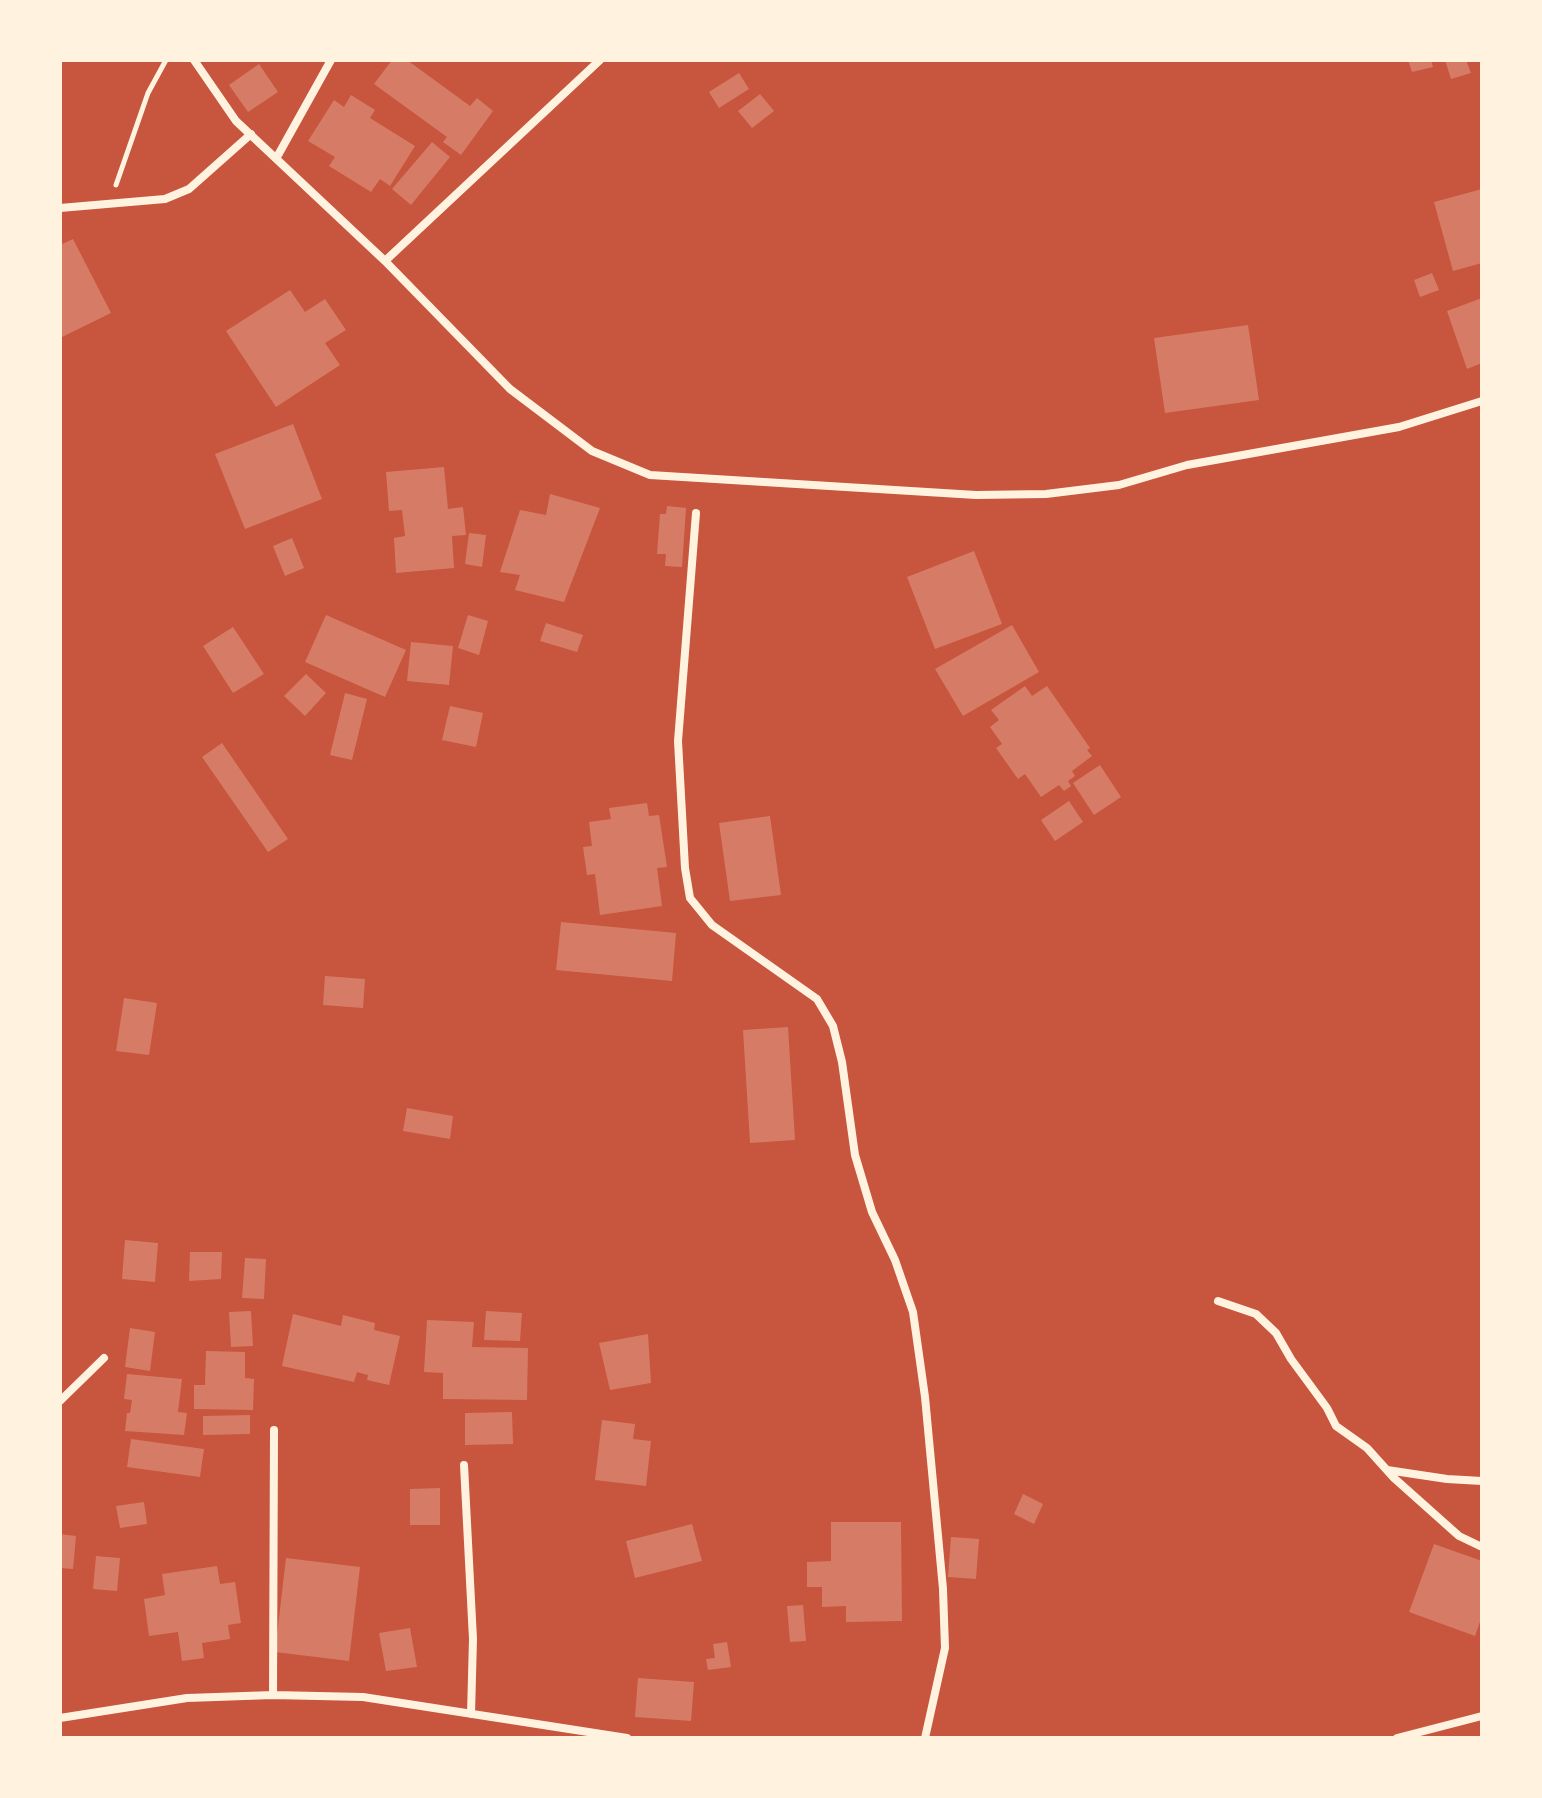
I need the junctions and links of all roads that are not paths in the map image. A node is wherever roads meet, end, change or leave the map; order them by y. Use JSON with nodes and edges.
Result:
{"nodes":[{"id":1,"x":194,"y":60,"type":"edge"},
{"id":2,"x":331,"y":60,"type":"edge"},
{"id":3,"x":600,"y":60,"type":"edge"},
{"id":4,"x":251,"y":134,"type":"junction"},
{"id":5,"x":277,"y":157,"type":"junction"},
{"id":6,"x":60,"y":208,"type":"edge"},
{"id":7,"x":385,"y":261,"type":"junction"},
{"id":8,"x":1482,"y":401,"type":"edge"},
{"id":9,"x":696,"y":513,"type":"dead end"},
{"id":10,"x":1218,"y":1301,"type":"dead end"},
{"id":11,"x":104,"y":1358,"type":"dead end"},
{"id":12,"x":60,"y":1401,"type":"edge"},
{"id":13,"x":274,"y":1430,"type":"dead end"},
{"id":14,"x":464,"y":1465,"type":"dead end"},
{"id":15,"x":1387,"y":1470,"type":"junction"},
{"id":16,"x":1482,"y":1481,"type":"edge"},
{"id":17,"x":1482,"y":1547,"type":"edge"},
{"id":18,"x":273,"y":1695,"type":"junction"},
{"id":19,"x":471,"y":1714,"type":"junction"},
{"id":20,"x":1482,"y":1716,"type":"edge"},
{"id":21,"x":60,"y":1718,"type":"edge"},
{"id":22,"x":627,"y":1738,"type":"edge"},
{"id":23,"x":925,"y":1738,"type":"edge"},
{"id":24,"x":1397,"y":1738,"type":"edge"}],
"edges":[{"from":1,"to":4,"type":"street"},
{"from":2,"to":5,"type":"street"},
{"from":3,"to":7,"type":"street"},
{"from":4,"to":5,"type":"street"},
{"from":4,"to":6,"type":"street"},
{"from":5,"to":7,"type":"street"},
{"from":7,"to":8,"type":"street"},
{"from":9,"to":23,"type":"street"},
{"from":10,"to":15,"type":"street"},
{"from":11,"to":12,"type":"street"},
{"from":13,"to":18,"type":"street"},
{"from":14,"to":19,"type":"street"},
{"from":15,"to":16,"type":"street"},
{"from":15,"to":17,"type":"street"},
{"from":18,"to":19,"type":"street"},
{"from":18,"to":21,"type":"street"},
{"from":19,"to":22,"type":"street"},
{"from":20,"to":24,"type":"street"}]}
